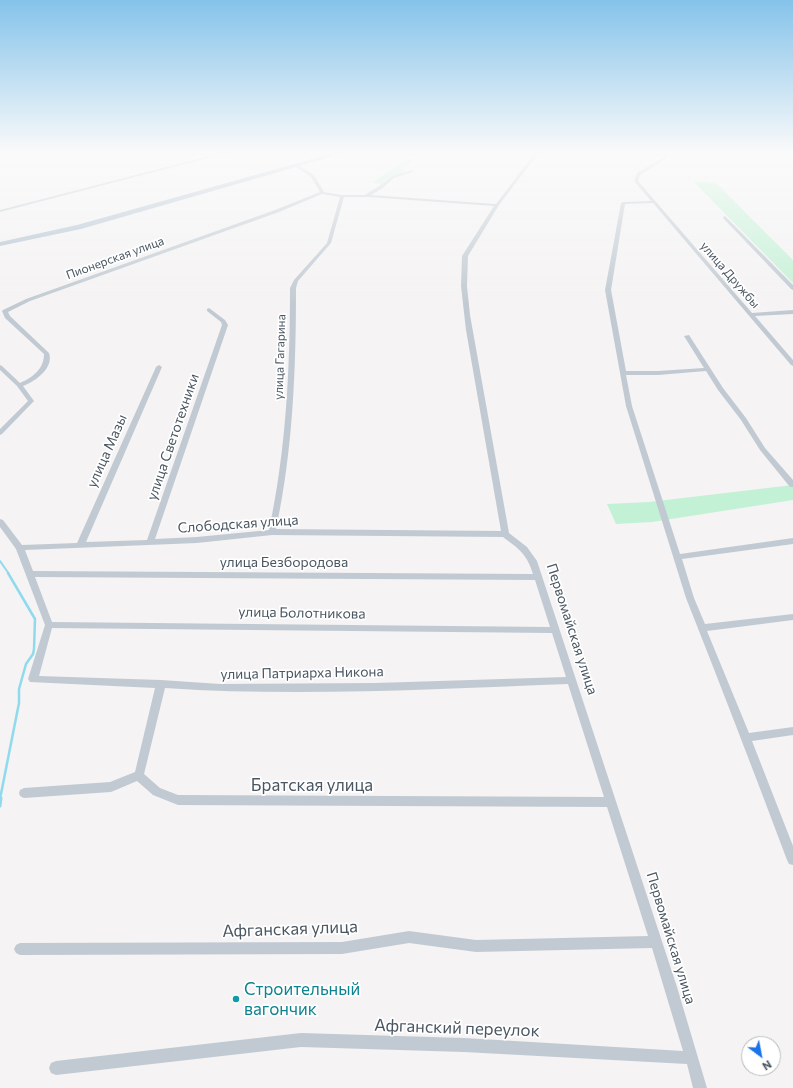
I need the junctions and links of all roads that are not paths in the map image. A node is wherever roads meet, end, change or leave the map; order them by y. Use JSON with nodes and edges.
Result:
{"nodes":[{"id":1,"x":32,"y":203,"type":"edge"},
{"id":2,"x":165,"y":203,"type":"edge"},
{"id":3,"x":298,"y":203,"type":"edge"},
{"id":4,"x":340,"y":203,"type":"edge"},
{"id":5,"x":455,"y":203,"type":"edge"},
{"id":6,"x":499,"y":203,"type":"edge"},
{"id":7,"x":630,"y":203,"type":"edge"},
{"id":8,"x":655,"y":203,"type":"edge"},
{"id":9,"x":497,"y":206,"type":"junction"},
{"id":10,"x":0,"y":211,"type":"edge"},
{"id":11,"x":725,"y":217,"type":"dead end"},
{"id":12,"x":0,"y":244,"type":"edge"},
{"id":13,"x":793,"y":288,"type":"edge"},
{"id":14,"x":208,"y":310,"type":"dead end"},
{"id":15,"x":793,"y":312,"type":"edge"},
{"id":16,"x":751,"y":315,"type":"junction"},
{"id":17,"x":687,"y":336,"type":"dead end"},
{"id":18,"x":793,"y":364,"type":"edge"},
{"id":19,"x":0,"y":367,"type":"edge"},
{"id":20,"x":159,"y":367,"type":"dead end"},
{"id":21,"x":708,"y":369,"type":"junction"},
{"id":22,"x":623,"y":373,"type":"junction"},
{"id":23,"x":19,"y":385,"type":"junction"},
{"id":24,"x":0,"y":433,"type":"edge"},
{"id":25,"x":793,"y":485,"type":"edge"},
{"id":26,"x":0,"y":522,"type":"edge"},
{"id":27,"x":272,"y":532,"type":"junction"},
{"id":28,"x":505,"y":534,"type":"junction"},
{"id":29,"x":793,"y":541,"type":"edge"},
{"id":30,"x":150,"y":543,"type":"junction"},
{"id":31,"x":80,"y":546,"type":"junction"},
{"id":32,"x":20,"y":548,"type":"junction"},
{"id":33,"x":677,"y":556,"type":"junction"},
{"id":34,"x":30,"y":574,"type":"junction"},
{"id":35,"x":538,"y":577,"type":"junction"},
{"id":36,"x":793,"y":617,"type":"edge"},
{"id":37,"x":49,"y":625,"type":"junction"},
{"id":38,"x":702,"y":628,"type":"junction"},
{"id":39,"x":556,"y":630,"type":"junction"},
{"id":40,"x":572,"y":680,"type":"junction"},
{"id":41,"x":160,"y":684,"type":"junction"},
{"id":42,"x":793,"y":731,"type":"edge"},
{"id":43,"x":746,"y":738,"type":"junction"},
{"id":44,"x":139,"y":775,"type":"junction"},
{"id":45,"x":24,"y":793,"type":"dead end"},
{"id":46,"x":611,"y":802,"type":"junction"},
{"id":47,"x":793,"y":860,"type":"edge"},
{"id":48,"x":656,"y":942,"type":"junction"},
{"id":49,"x":20,"y":949,"type":"dead end"},
{"id":50,"x":691,"y":1058,"type":"junction"},
{"id":51,"x":56,"y":1068,"type":"dead end"},
{"id":52,"x":700,"y":1088,"type":"edge"}],
"edges":[{"from":1,"to":10,"type":"street"},
{"from":2,"to":12,"type":"main road"},
{"from":3,"to":23,"type":"street","name":"Пионерская улица"},
{"from":4,"to":27,"type":"street","name":"улица Гагарина"},
{"from":5,"to":9,"type":"street"},
{"from":6,"to":9,"type":"street"},
{"from":7,"to":22,"type":"street"},
{"from":8,"to":16,"type":"street","name":"улица Дружбы"},
{"from":9,"to":28,"type":"street"},
{"from":11,"to":13,"type":"street"},
{"from":14,"to":30,"type":"street","name":"улица Светотехники"},
{"from":15,"to":16,"type":"street"},
{"from":16,"to":18,"type":"street","name":"улица Дружбы"},
{"from":17,"to":21,"type":"street"},
{"from":19,"to":23,"type":"street"},
{"from":20,"to":31,"type":"street","name":"улица Мазы"},
{"from":21,"to":22,"type":"street"},
{"from":21,"to":25,"type":"street"},
{"from":22,"to":33,"type":"street"},
{"from":23,"to":24,"type":"street"},
{"from":26,"to":32,"type":"street"},
{"from":27,"to":28,"type":"street","name":"Слободская улица"},
{"from":27,"to":30,"type":"street","name":"Слободская улица"},
{"from":28,"to":35,"type":"street","name":"Первомайская улица"},
{"from":29,"to":33,"type":"street"},
{"from":30,"to":31,"type":"street","name":"Слободская улица"},
{"from":31,"to":32,"type":"street","name":"Слободская улица"},
{"from":32,"to":34,"type":"street"},
{"from":33,"to":38,"type":"street"},
{"from":34,"to":35,"type":"street","name":"улица Безбородова"},
{"from":34,"to":37,"type":"street"},
{"from":35,"to":39,"type":"street","name":"Первомайская улица"},
{"from":36,"to":38,"type":"street"},
{"from":37,"to":39,"type":"street","name":"улица Болотникова"},
{"from":37,"to":41,"type":"street","name":"улица Патриарха Никона"},
{"from":38,"to":43,"type":"street"},
{"from":39,"to":40,"type":"street","name":"Первомайская улица"},
{"from":40,"to":41,"type":"street","name":"улица Патриарха Никона"},
{"from":40,"to":46,"type":"street","name":"Первомайская улица"},
{"from":41,"to":44,"type":"street"},
{"from":42,"to":43,"type":"street"},
{"from":43,"to":47,"type":"street"},
{"from":44,"to":45,"type":"street"},
{"from":44,"to":46,"type":"street","name":"Братская улица"},
{"from":46,"to":48,"type":"street","name":"Первомайская улица"},
{"from":48,"to":49,"type":"street","name":"Афганская улица"},
{"from":48,"to":50,"type":"street","name":"Первомайская улица"},
{"from":50,"to":51,"type":"street","name":"Афганский переулок"},
{"from":50,"to":52,"type":"street","name":"Первомайская улица"}]}
